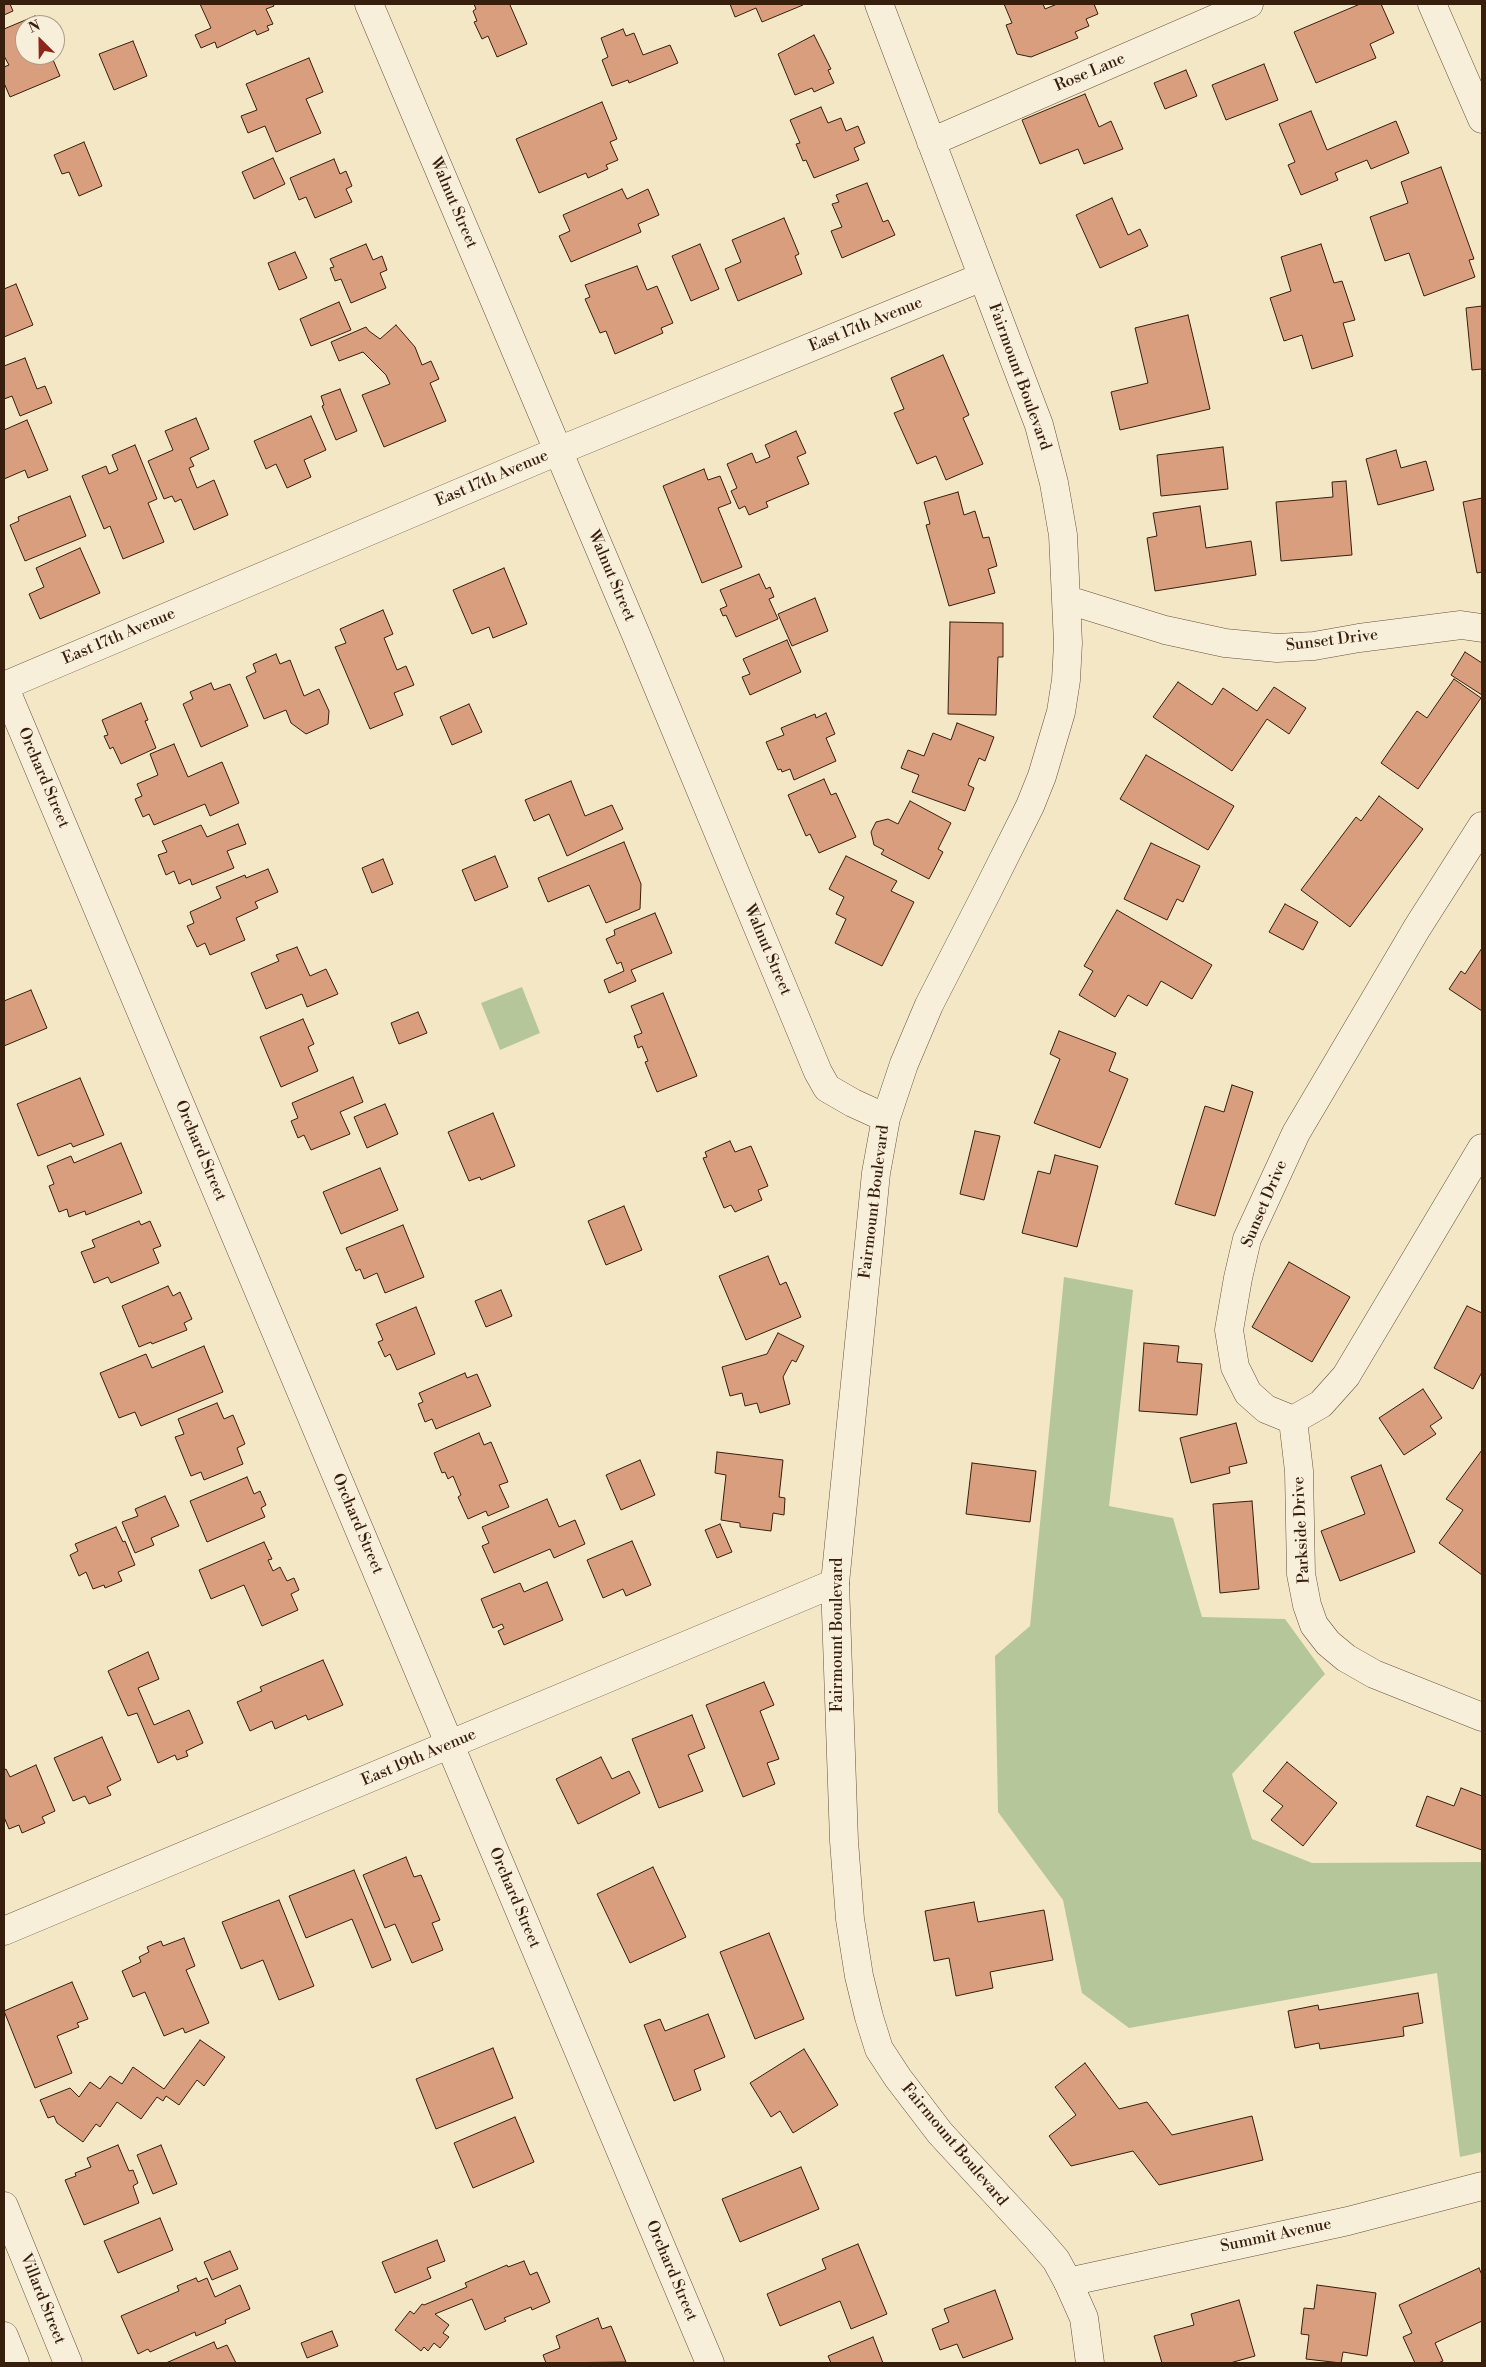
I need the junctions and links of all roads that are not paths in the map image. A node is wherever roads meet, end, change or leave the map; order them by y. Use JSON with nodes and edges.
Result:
{"nodes":[{"id":1,"x":369,"y":4,"type":"edge"},
{"id":2,"x":879,"y":4,"type":"edge"},
{"id":3,"x":1249,"y":4,"type":"edge"},
{"id":4,"x":1432,"y":4,"type":"edge"},
{"id":5,"x":1482,"y":119,"type":"edge"},
{"id":6,"x":931,"y":142,"type":"junction"},
{"id":7,"x":982,"y":277,"type":"junction"},
{"id":8,"x":558,"y":451,"type":"junction"},
{"id":9,"x":1068,"y":600,"type":"junction"},
{"id":10,"x":1482,"y":628,"type":"edge"},
{"id":11,"x":4,"y":686,"type":"edge"},
{"id":12,"x":1482,"y":826,"type":"edge"},
{"id":13,"x":886,"y":1118,"type":"junction"},
{"id":14,"x":1482,"y":1148,"type":"edge"},
{"id":15,"x":1293,"y":1420,"type":"junction"},
{"id":16,"x":834,"y":1582,"type":"junction"},
{"id":17,"x":1475,"y":1707,"type":"edge"},
{"id":18,"x":450,"y":1745,"type":"junction"},
{"id":19,"x":4,"y":1931,"type":"edge"},
{"id":20,"x":1482,"y":2186,"type":"edge"},
{"id":21,"x":4,"y":2206,"type":"edge"},
{"id":22,"x":1068,"y":2282,"type":"junction"},
{"id":23,"x":4,"y":2336,"type":"edge"},
{"id":24,"x":15,"y":2363,"type":"edge"},
{"id":25,"x":68,"y":2363,"type":"edge"},
{"id":26,"x":710,"y":2363,"type":"edge"},
{"id":27,"x":1090,"y":2363,"type":"edge"}],
"edges":[{"from":1,"to":8,"type":"street","name":"Walnut Street"},
{"from":2,"to":6,"type":"street","name":"Fairmount Boulevard"},
{"from":3,"to":6,"type":"street","name":"Rose Lane"},
{"from":4,"to":5,"type":"street"},
{"from":6,"to":7,"type":"street","name":"Fairmount Boulevard"},
{"from":7,"to":8,"type":"street","name":"East 17th Avenue"},
{"from":7,"to":9,"type":"street","name":"Fairmount Boulevard"},
{"from":8,"to":11,"type":"street","name":"East 17th Avenue"},
{"from":8,"to":13,"type":"street","name":"Walnut Street"},
{"from":9,"to":10,"type":"street","name":"Sunset Drive"},
{"from":9,"to":13,"type":"street","name":"Fairmount Boulevard"},
{"from":11,"to":18,"type":"street","name":"Orchard Street"},
{"from":12,"to":15,"type":"street","name":"Sunset Drive"},
{"from":13,"to":16,"type":"street","name":"Fairmount Boulevard"},
{"from":14,"to":15,"type":"street"},
{"from":15,"to":17,"type":"street","name":"Parkside Drive"},
{"from":16,"to":18,"type":"street","name":"East 19th Avenue"},
{"from":16,"to":22,"type":"street","name":"Fairmount Boulevard"},
{"from":18,"to":19,"type":"street","name":"East 19th Avenue"},
{"from":18,"to":26,"type":"street","name":"Orchard Street"},
{"from":20,"to":22,"type":"street","name":"Summit Avenue"},
{"from":21,"to":25,"type":"street","name":"Villard Street"},
{"from":22,"to":27,"type":"street","name":"Fairmount Boulevard"},
{"from":23,"to":24,"type":"street"}]}
